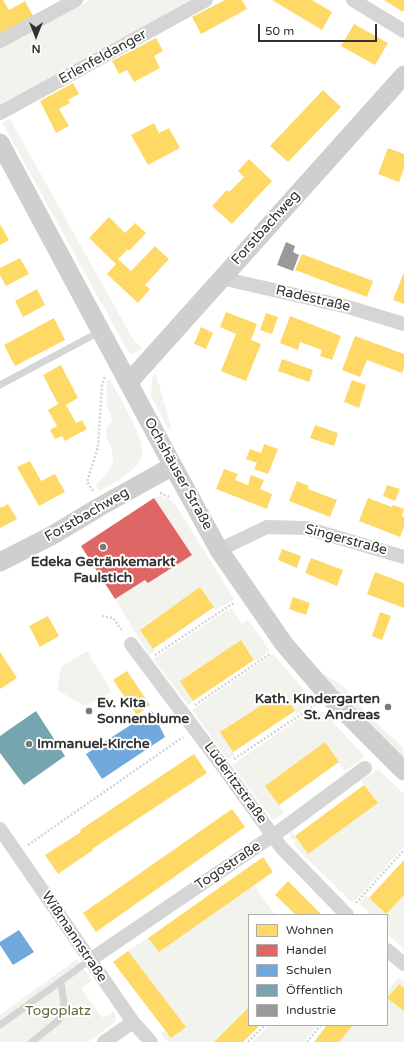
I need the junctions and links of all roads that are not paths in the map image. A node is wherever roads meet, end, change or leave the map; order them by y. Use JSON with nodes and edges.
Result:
{"nodes":[{"id":1,"x":76,"y":0,"type":"edge"},
{"id":2,"x":206,"y":0,"type":"edge"},
{"id":3,"x":353,"y":0,"type":"edge"},
{"id":4,"x":404,"y":31,"type":"edge"},
{"id":5,"x":0,"y":41,"type":"edge"},
{"id":6,"x":404,"y":75,"type":"edge"},
{"id":7,"x":0,"y":113,"type":"edge"},
{"id":8,"x":0,"y":143,"type":"edge"},
{"id":9,"x":222,"y":278,"type":"junction"},
{"id":10,"x":404,"y":324,"type":"edge"},
{"id":11,"x":101,"y":331,"type":"junction"},
{"id":12,"x":129,"y":382,"type":"junction"},
{"id":13,"x":0,"y":385,"type":"edge"},
{"id":14,"x":173,"y":466,"type":"junction"},
{"id":15,"x":220,"y":550,"type":"junction"},
{"id":16,"x":404,"y":558,"type":"edge"},
{"id":17,"x":0,"y":562,"type":"edge"},
{"id":18,"x":131,"y":644,"type":"road end"},
{"id":19,"x":365,"y":768,"type":"dead end"},
{"id":20,"x":404,"y":770,"type":"edge"},
{"id":21,"x":0,"y":829,"type":"edge"},
{"id":22,"x":273,"y":835,"type":"junction"},
{"id":23,"x":346,"y":914,"type":"edge"},
{"id":24,"x":388,"y":951,"type":"edge"},
{"id":25,"x":90,"y":960,"type":"junction"},
{"id":26,"x":404,"y":964,"type":"edge"},
{"id":27,"x":61,"y":982,"type":"junction"},
{"id":28,"x":133,"y":1022,"type":"junction"},
{"id":29,"x":0,"y":1025,"type":"edge"},
{"id":30,"x":32,"y":1042,"type":"edge"},
{"id":31,"x":104,"y":1042,"type":"edge"},
{"id":32,"x":151,"y":1042,"type":"edge"}],
"edges":[{"from":1,"to":5,"type":"street"},
{"from":2,"to":7,"type":"street","name":"Erlenfeldanger"},
{"from":3,"to":4,"type":"street"},
{"from":6,"to":9,"type":"main road","name":"Forstbachweg"},
{"from":8,"to":11,"type":"main road","name":"Ochshäuser Straße"},
{"from":9,"to":10,"type":"street","name":"Radestraße"},
{"from":9,"to":12,"type":"main road","name":"Forstbachweg"},
{"from":11,"to":12,"type":"main road","name":"Ochshäuser Straße"},
{"from":11,"to":13,"type":"lane"},
{"from":12,"to":14,"type":"main road","name":"Ochshäuser Straße"},
{"from":14,"to":15,"type":"main road","name":"Ochshäuser Straße"},
{"from":14,"to":17,"type":"main road","name":"Forstbachweg"},
{"from":15,"to":16,"type":"street","name":"Singerstraße"},
{"from":15,"to":20,"type":"main road","name":"Ochshäuser Straße"},
{"from":18,"to":22,"type":"street","name":"Lüderitzstraße"},
{"from":19,"to":22,"type":"street","name":"Togostraße"},
{"from":21,"to":25,"type":"street","name":"Wißmannstraße"},
{"from":22,"to":23,"type":"street","name":"Lüderitzstraße"},
{"from":22,"to":25,"type":"street","name":"Togostraße"},
{"from":24,"to":26,"type":"street"},
{"from":25,"to":27,"type":"lane"},
{"from":25,"to":28,"type":"street","name":"Wißmannstraße"},
{"from":27,"to":29,"type":"lane"},
{"from":27,"to":30,"type":"lane"},
{"from":28,"to":31,"type":"street"},
{"from":28,"to":32,"type":"street","name":"Wißmannstraße"}]}
